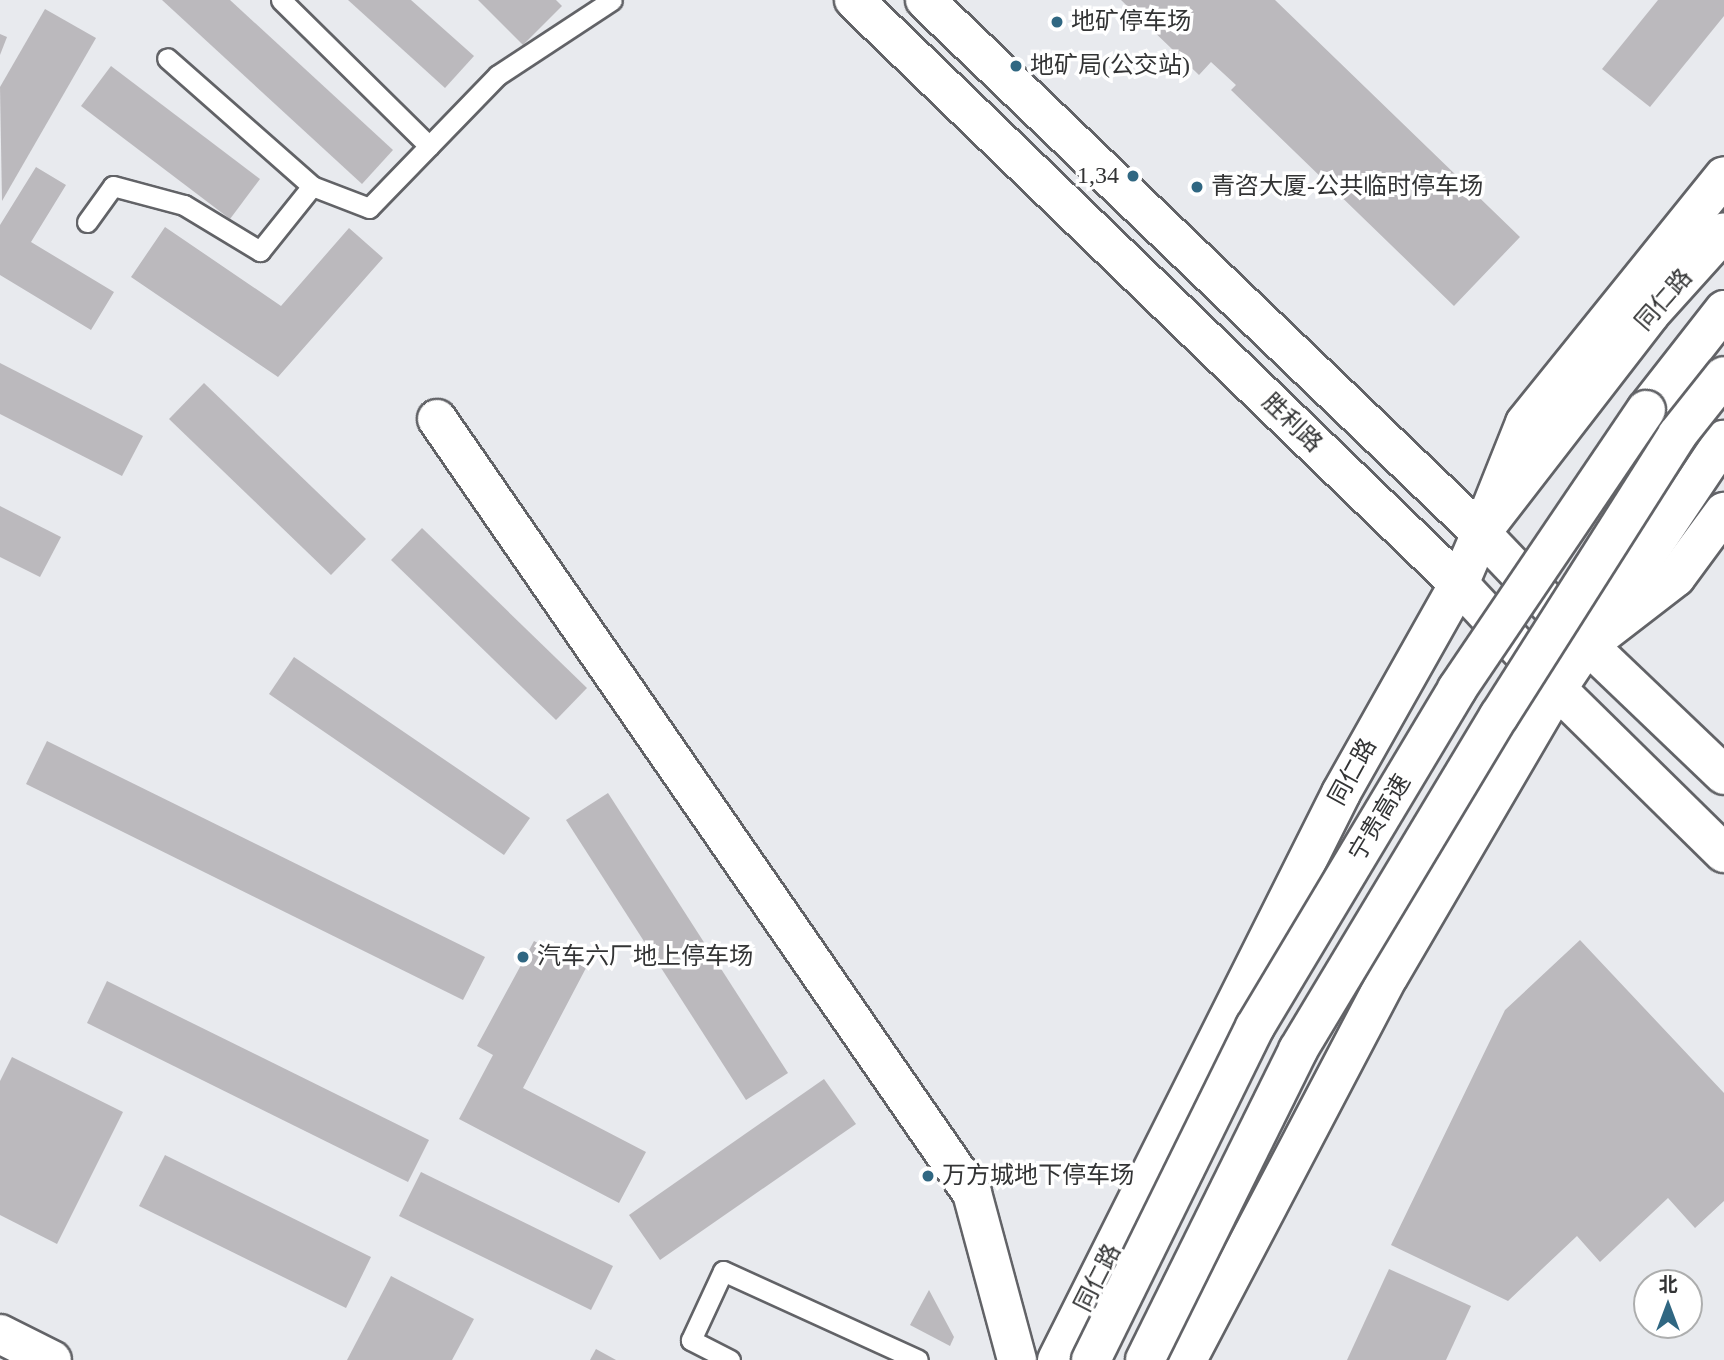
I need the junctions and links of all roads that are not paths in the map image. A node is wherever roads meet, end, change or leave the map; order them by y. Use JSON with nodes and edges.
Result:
{"nodes":[{"id":1,"x":281,"y":0,"type":"edge"},
{"id":2,"x":612,"y":0,"type":"edge"},
{"id":3,"x":854,"y":0,"type":"edge"},
{"id":4,"x":925,"y":0,"type":"edge"},
{"id":5,"x":167,"y":58,"type":"dead end"},
{"id":6,"x":429,"y":146,"type":"junction"},
{"id":7,"x":1724,"y":176,"type":"edge"},
{"id":8,"x":312,"y":186,"type":"junction"},
{"id":9,"x":86,"y":222,"type":"dead end"},
{"id":10,"x":1724,"y":232,"type":"edge"},
{"id":11,"x":1724,"y":310,"type":"edge"},
{"id":12,"x":1724,"y":376,"type":"edge"},
{"id":13,"x":437,"y":419,"type":"dead end"},
{"id":14,"x":1724,"y":440,"type":"edge"},
{"id":15,"x":1724,"y":512,"type":"edge"},
{"id":16,"x":1481,"y":533,"type":"junction"},
{"id":17,"x":1459,"y":584,"type":"junction"},
{"id":18,"x":1588,"y":645,"type":"junction"},
{"id":19,"x":1557,"y":689,"type":"junction"},
{"id":20,"x":1724,"y":775,"type":"edge"},
{"id":21,"x":1724,"y":853,"type":"edge"},
{"id":22,"x":2,"y":1340,"type":"edge"},
{"id":23,"x":885,"y":1353,"type":"edge"},
{"id":24,"x":52,"y":1360,"type":"edge"},
{"id":25,"x":730,"y":1360,"type":"edge"},
{"id":26,"x":918,"y":1360,"type":"edge"},
{"id":27,"x":1017,"y":1360,"type":"edge"},
{"id":28,"x":1057,"y":1360,"type":"edge"},
{"id":29,"x":1091,"y":1360,"type":"edge"},
{"id":30,"x":1144,"y":1360,"type":"edge"},
{"id":31,"x":1187,"y":1360,"type":"edge"}],
"edges":[{"from":1,"to":6,"type":"lane"},
{"from":2,"to":6,"type":"lane"},
{"from":3,"to":17,"type":"main road","name":"胜利路"},
{"from":4,"to":16,"type":"main road","name":"胜利路"},
{"from":5,"to":8,"type":"lane"},
{"from":6,"to":8,"type":"lane"},
{"from":7,"to":16,"type":"main road"},
{"from":8,"to":9,"type":"lane"},
{"from":10,"to":16,"type":"main road","name":"同仁路"},
{"from":11,"to":29,"type":"main road","name":"宁贵高速","bridge":true},
{"from":12,"to":30,"type":"main road","name":"宁贵高速","bridge":true},
{"from":13,"to":27,"type":"main road"},
{"from":14,"to":18,"type":"main road"},
{"from":15,"to":18,"type":"main road"},
{"from":16,"to":17,"type":"main road","name":"同仁路"},
{"from":16,"to":18,"type":"main road","name":"胜利路"},
{"from":17,"to":19,"type":"main road","name":"胜利路"},
{"from":17,"to":28,"type":"main road","name":"同仁路"},
{"from":18,"to":19,"type":"main road"},
{"from":18,"to":20,"type":"main road","name":"胜利路"},
{"from":19,"to":21,"type":"main road","name":"胜利路"},
{"from":19,"to":31,"type":"main road"},
{"from":22,"to":24,"type":"main road"},
{"from":23,"to":25,"type":"lane"},
{"from":23,"to":26,"type":"lane"}]}
